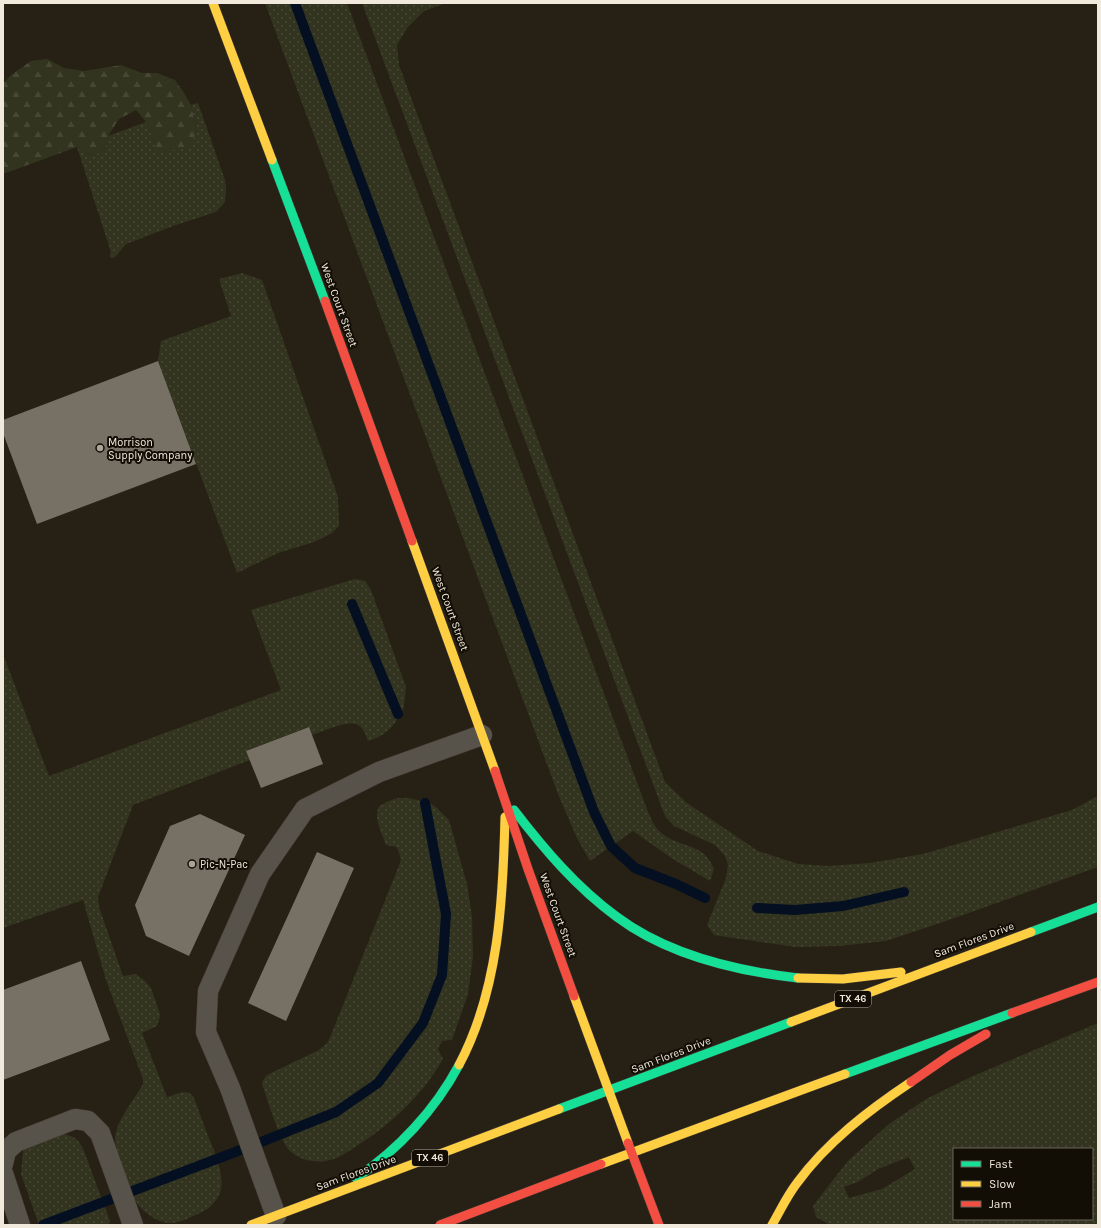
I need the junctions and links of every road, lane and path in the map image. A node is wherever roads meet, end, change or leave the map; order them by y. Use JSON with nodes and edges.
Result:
{"nodes":[{"id":1,"x":213,"y":3,"type":"edge"},
{"id":2,"x":482,"y":735,"type":"junction"},
{"id":3,"x":505,"y":798,"type":"junction"},
{"id":4,"x":1098,"y":907,"type":"edge"},
{"id":5,"x":932,"y":969,"type":"junction"},
{"id":6,"x":1098,"y":982,"type":"edge"},
{"id":7,"x":1042,"y":1002,"type":"junction"},
{"id":8,"x":609,"y":1092,"type":"junction"},
{"id":9,"x":631,"y":1152,"type":"junction"},
{"id":10,"x":3,"y":1164,"type":"edge"},
{"id":11,"x":3,"y":1173,"type":"edge"},
{"id":12,"x":320,"y":1199,"type":"junction"},
{"id":13,"x":276,"y":1216,"type":"junction"},
{"id":14,"x":20,"y":1225,"type":"edge"},
{"id":15,"x":133,"y":1225,"type":"edge"},
{"id":16,"x":251,"y":1225,"type":"edge"},
{"id":17,"x":440,"y":1225,"type":"edge"},
{"id":18,"x":659,"y":1225,"type":"edge"},
{"id":19,"x":772,"y":1225,"type":"edge"}],
"edges":[{"from":1,"to":2,"type":"main road","name":"West Court Street"},
{"from":2,"to":3,"type":"main road","name":"West Court Street"},
{"from":2,"to":13,"type":"lane"},
{"from":3,"to":5,"type":"main road"},
{"from":3,"to":8,"type":"main road","name":"West Court Street"},
{"from":3,"to":12,"type":"main road"},
{"from":4,"to":5,"type":"main road","name":"Sam Flores Drive","number":"TX 46"},
{"from":5,"to":8,"type":"main road","name":"Sam Flores Drive","number":"TX 46"},
{"from":6,"to":7,"type":"main road"},
{"from":7,"to":9,"type":"main road"},
{"from":7,"to":19,"type":"main road"},
{"from":8,"to":9,"type":"main road","name":"West Court Street"},
{"from":8,"to":12,"type":"main road","name":"Sam Flores Drive","number":"TX 46"},
{"from":9,"to":17,"type":"main road"},
{"from":9,"to":18,"type":"main road","name":"West Court Street"},
{"from":10,"to":15,"type":"lane"},
{"from":11,"to":14,"type":"lane"},
{"from":12,"to":13,"type":"main road","name":"Sam Flores Drive","number":"TX 46"},
{"from":13,"to":16,"type":"main road","name":"Sam Flores Drive","number":"TX 46"}]}
